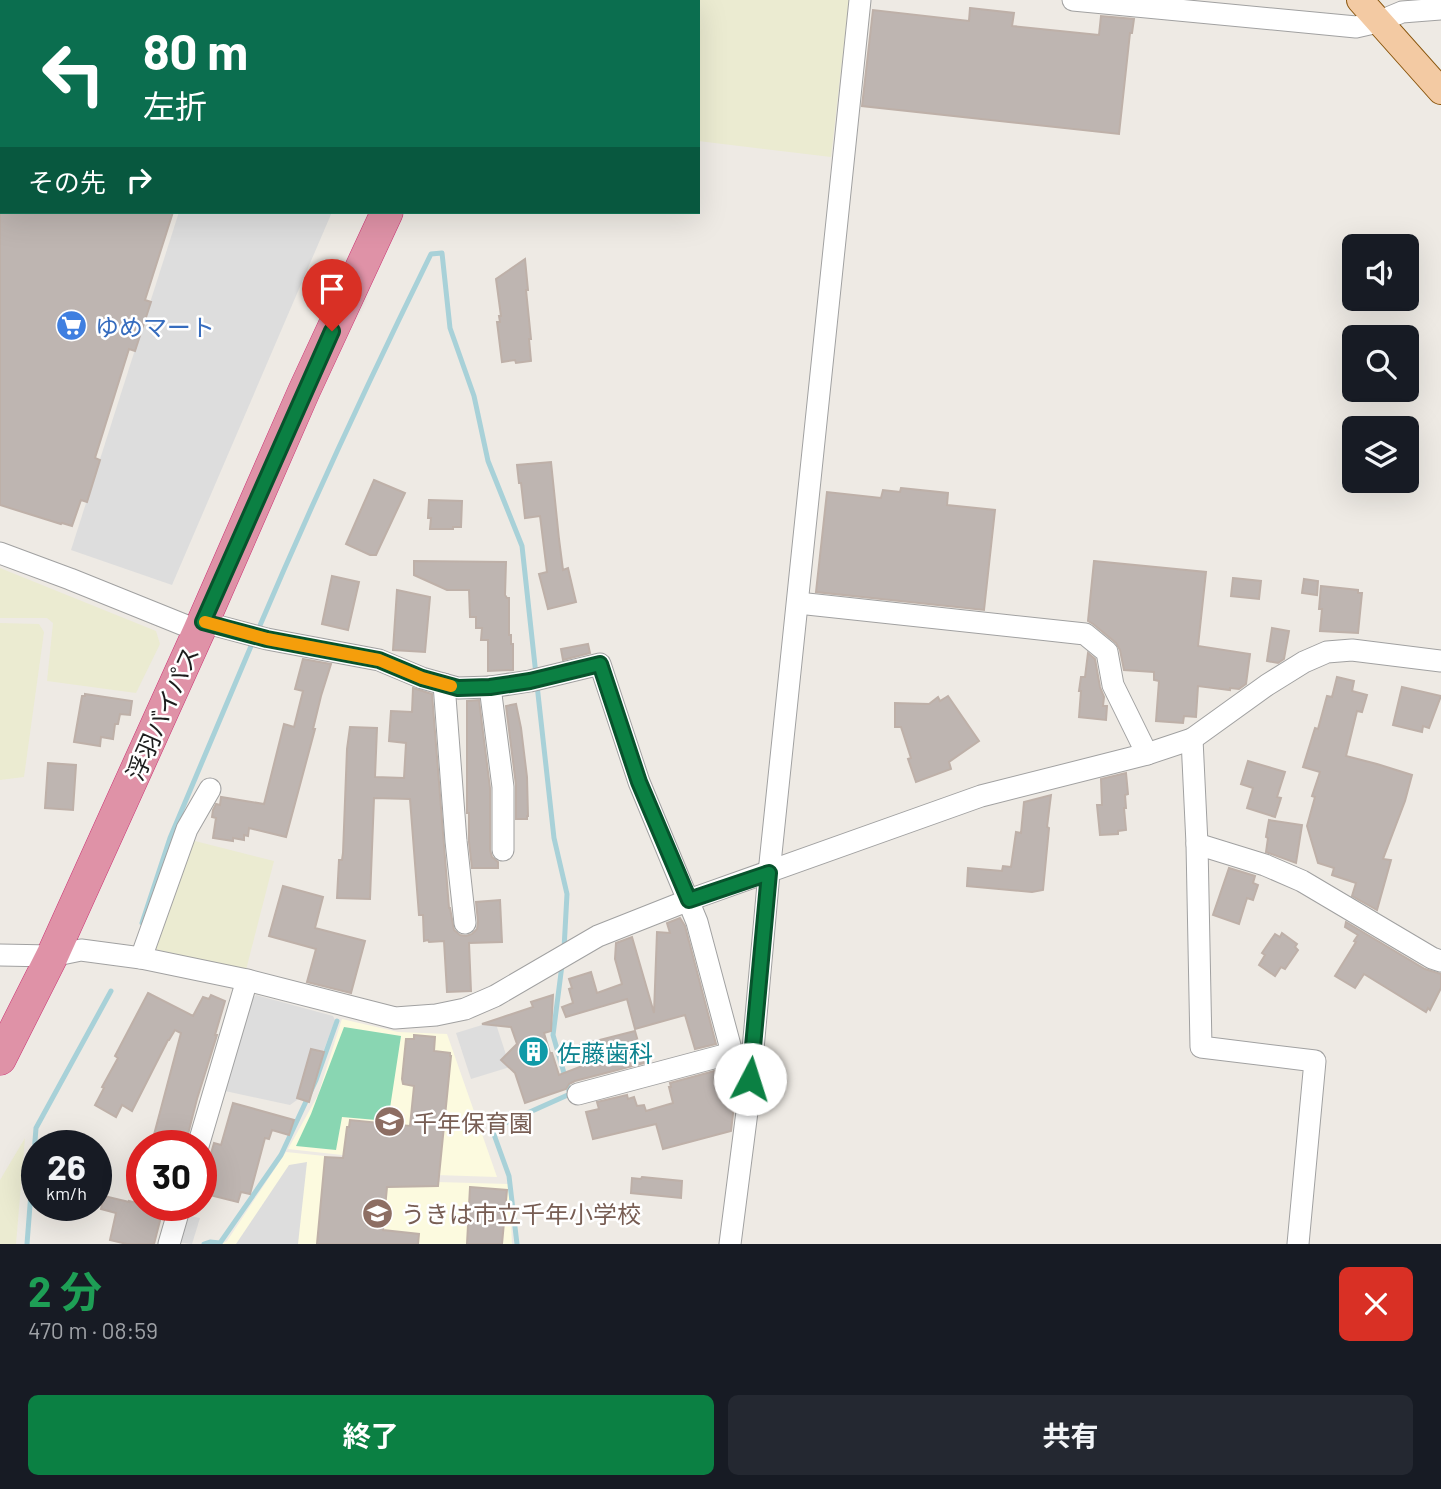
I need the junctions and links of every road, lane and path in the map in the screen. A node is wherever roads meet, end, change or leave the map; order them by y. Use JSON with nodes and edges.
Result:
{"nodes":[{"id":1,"x":860,"y":0,"type":"edge"},
{"id":2,"x":1073,"y":0,"type":"edge"},
{"id":3,"x":1360,"y":0,"type":"edge"},
{"id":4,"x":1441,"y":9,"type":"edge"},
{"id":5,"x":1378,"y":22,"type":"junction"},
{"id":6,"x":1441,"y":91,"type":"edge"},
{"id":7,"x":386,"y":214,"type":"edge"},
{"id":8,"x":0,"y":553,"type":"edge"},
{"id":9,"x":798,"y":603,"type":"junction"},
{"id":10,"x":201,"y":626,"type":"junction"},
{"id":11,"x":1441,"y":661,"type":"edge"},
{"id":12,"x":444,"y":684,"type":"junction"},
{"id":13,"x":490,"y":687,"type":"junction"},
{"id":14,"x":1192,"y":739,"type":"junction"},
{"id":15,"x":1147,"y":754,"type":"junction"},
{"id":16,"x":210,"y":789,"type":"dead end"},
{"id":17,"x":1197,"y":844,"type":"junction"},
{"id":18,"x":503,"y":850,"type":"dead end"},
{"id":19,"x":769,"y":873,"type":"junction"},
{"id":20,"x":689,"y":900,"type":"junction"},
{"id":21,"x":466,"y":923,"type":"dead end"},
{"id":22,"x":0,"y":955,"type":"edge"},
{"id":23,"x":52,"y":956,"type":"junction"},
{"id":24,"x":141,"y":958,"type":"junction"},
{"id":25,"x":1441,"y":961,"type":"edge"},
{"id":26,"x":247,"y":980,"type":"junction"},
{"id":27,"x":0,"y":1059,"type":"edge"},
{"id":28,"x":578,"y":1094,"type":"dead end"},
{"id":29,"x":203,"y":1130,"type":"edge"},
{"id":30,"x":176,"y":1221,"type":"edge"},
{"id":31,"x":169,"y":1244,"type":"edge"},
{"id":32,"x":730,"y":1244,"type":"edge"},
{"id":33,"x":1298,"y":1244,"type":"edge"}],
"edges":[{"from":1,"to":9,"type":"street"},
{"from":2,"to":5,"type":"street"},
{"from":3,"to":5,"type":"main road"},
{"from":4,"to":5,"type":"street"},
{"from":5,"to":6,"type":"main road"},
{"from":7,"to":10,"type":"highway","name":"浮羽バイパス"},
{"from":8,"to":10,"type":"street"},
{"from":9,"to":15,"type":"street"},
{"from":9,"to":19,"type":"street"},
{"from":10,"to":12,"type":"street"},
{"from":10,"to":23,"type":"highway","name":"浮羽バイパス"},
{"from":11,"to":14,"type":"street"},
{"from":12,"to":13,"type":"street"},
{"from":12,"to":21,"type":"street"},
{"from":13,"to":18,"type":"street"},
{"from":13,"to":20,"type":"street"},
{"from":14,"to":15,"type":"street"},
{"from":14,"to":17,"type":"street"},
{"from":15,"to":19,"type":"street"},
{"from":16,"to":24,"type":"street"},
{"from":17,"to":25,"type":"street"},
{"from":17,"to":33,"type":"street"},
{"from":19,"to":20,"type":"street"},
{"from":19,"to":32,"type":"street"},
{"from":20,"to":26,"type":"street"},
{"from":20,"to":28,"type":"street"},
{"from":22,"to":23,"type":"street"},
{"from":23,"to":24,"type":"street"},
{"from":23,"to":27,"type":"highway","name":"浮羽バイパス"},
{"from":24,"to":26,"type":"street"},
{"from":26,"to":29,"type":"street"},
{"from":30,"to":31,"type":"street"}]}
